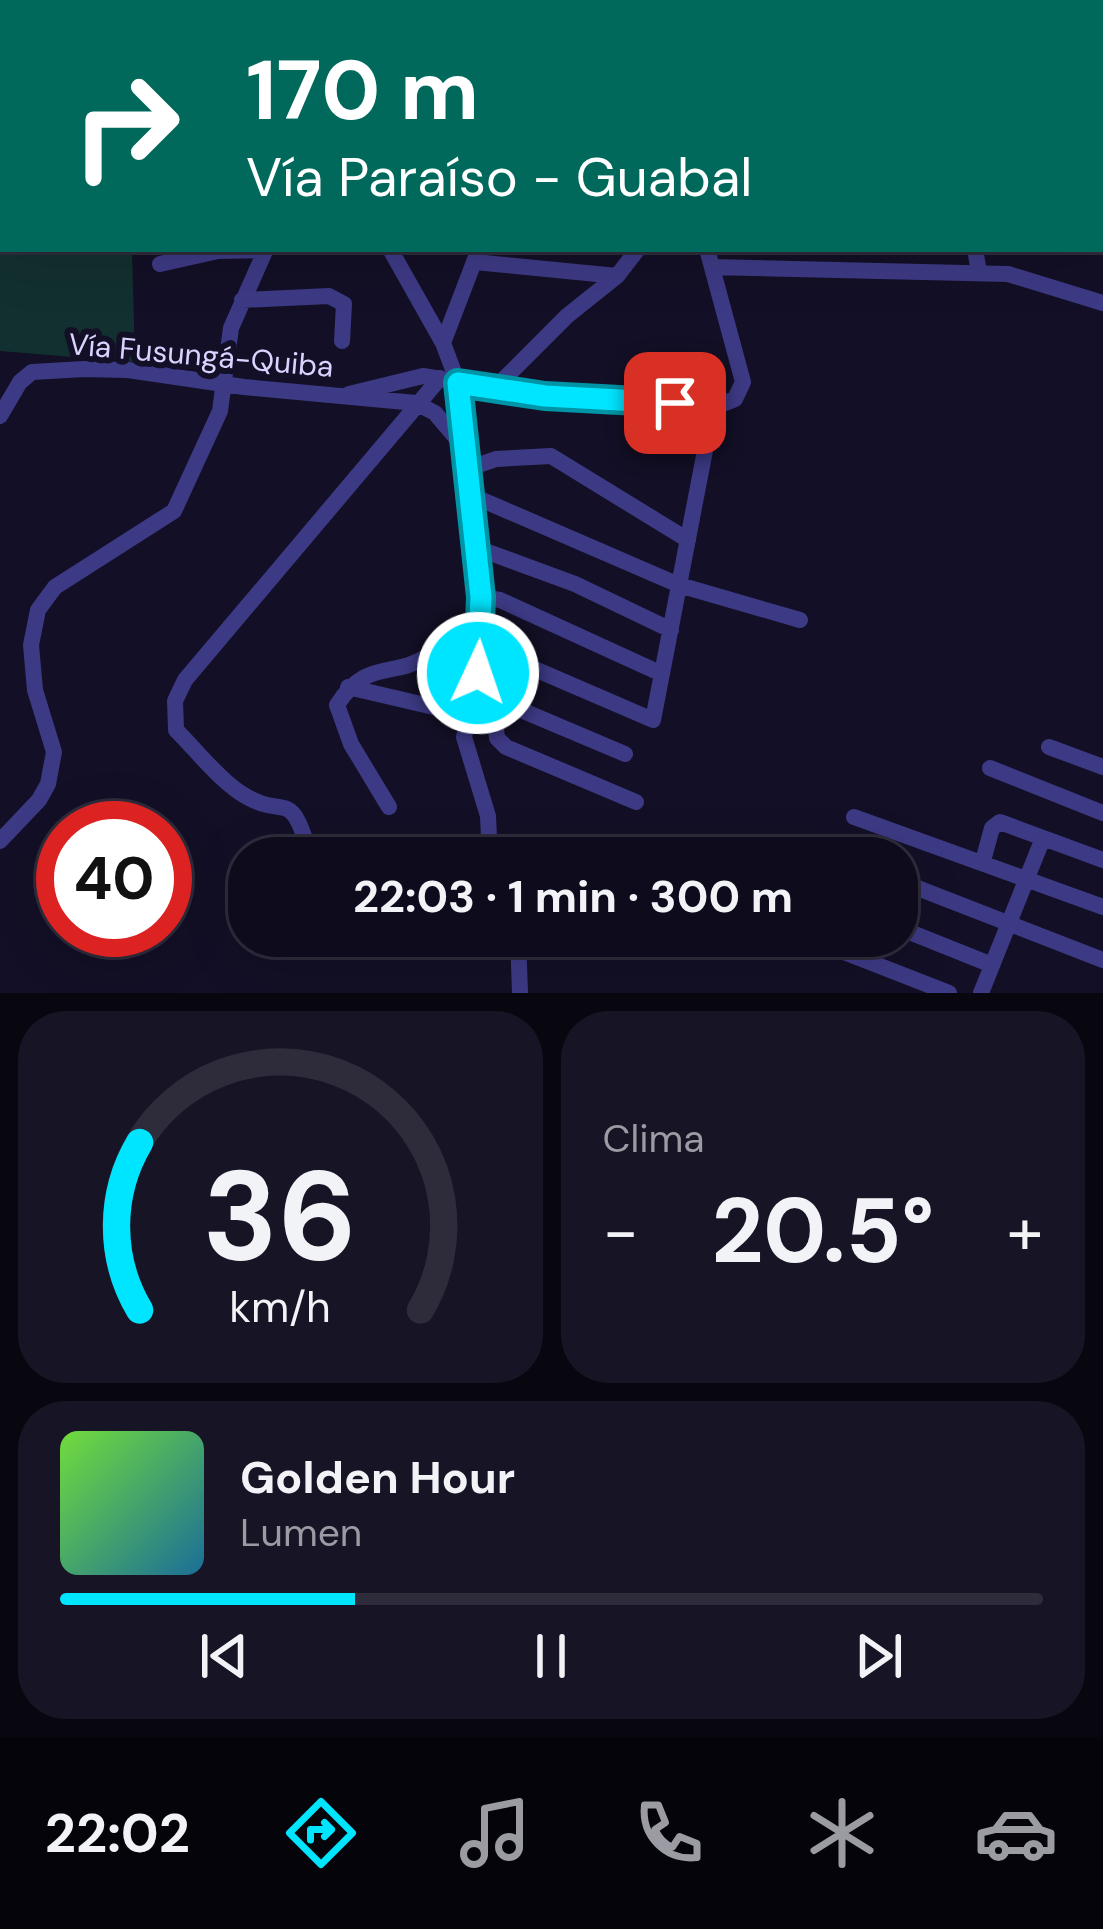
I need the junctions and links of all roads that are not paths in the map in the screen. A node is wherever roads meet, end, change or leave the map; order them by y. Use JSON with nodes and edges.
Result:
{"nodes":[{"id":1,"x":214,"y":252,"type":"edge"},
{"id":2,"x":264,"y":252,"type":"edge"},
{"id":3,"x":392,"y":252,"type":"edge"},
{"id":4,"x":636,"y":252,"type":"edge"},
{"id":5,"x":976,"y":252,"type":"edge"},
{"id":6,"x":477,"y":255,"type":"edge"},
{"id":7,"x":710,"y":258,"type":"edge"},
{"id":8,"x":160,"y":265,"type":"dead end"},
{"id":9,"x":979,"y":272,"type":"junction"},
{"id":10,"x":617,"y":276,"type":"junction"},
{"id":11,"x":242,"y":300,"type":"junction"},
{"id":12,"x":1103,"y":303,"type":"edge"},
{"id":13,"x":342,"y":340,"type":"dead end"},
{"id":14,"x":443,"y":343,"type":"junction"},
{"id":15,"x":449,"y":380,"type":"junction"},
{"id":16,"x":224,"y":384,"type":"junction"},
{"id":17,"x":495,"y":388,"type":"junction"},
{"id":18,"x":349,"y":394,"type":"junction"},
{"id":19,"x":416,"y":403,"type":"junction"},
{"id":20,"x":714,"y":404,"type":"junction"},
{"id":21,"x":0,"y":416,"type":"edge"},
{"id":22,"x":469,"y":460,"type":"junction"},
{"id":23,"x":473,"y":496,"type":"junction"},
{"id":24,"x":688,"y":540,"type":"junction"},
{"id":25,"x":478,"y":548,"type":"junction"},
{"id":26,"x":679,"y":585,"type":"junction"},
{"id":27,"x":481,"y":597,"type":"junction"},
{"id":28,"x":480,"y":618,"type":"junction"},
{"id":29,"x":800,"y":620,"type":"dead end"},
{"id":30,"x":670,"y":630,"type":"junction"},
{"id":31,"x":479,"y":645,"type":"junction"},
{"id":32,"x":662,"y":674,"type":"junction"},
{"id":33,"x":349,"y":687,"type":"junction"},
{"id":34,"x":474,"y":690,"type":"junction"},
{"id":35,"x":492,"y":698,"type":"junction"},
{"id":36,"x":468,"y":716,"type":"junction"},
{"id":37,"x":1049,"y":747,"type":"dead end"},
{"id":38,"x":625,"y":754,"type":"dead end"},
{"id":39,"x":1103,"y":767,"type":"edge"},
{"id":40,"x":990,"y":768,"type":"dead end"},
{"id":41,"x":636,"y":802,"type":"dead end"},
{"id":42,"x":389,"y":807,"type":"dead end"},
{"id":43,"x":1103,"y":813,"type":"edge"},
{"id":44,"x":854,"y":817,"type":"dead end"},
{"id":45,"x":304,"y":837,"type":"edge"},
{"id":46,"x":489,"y":837,"type":"edge"},
{"id":47,"x":1043,"y":838,"type":"junction"},
{"id":48,"x":0,"y":841,"type":"edge"},
{"id":49,"x":1103,"y":860,"type":"edge"},
{"id":50,"x":982,"y":862,"type":"junction"},
{"id":51,"x":1028,"y":879,"type":"junction"},
{"id":52,"x":918,"y":888,"type":"edge"},
{"id":53,"x":1103,"y":907,"type":"edge"},
{"id":54,"x":1009,"y":925,"type":"junction"},
{"id":55,"x":918,"y":935,"type":"edge"},
{"id":56,"x":519,"y":957,"type":"edge"},
{"id":57,"x":857,"y":957,"type":"edge"},
{"id":58,"x":1103,"y":960,"type":"edge"},
{"id":59,"x":992,"y":965,"type":"junction"},
{"id":60,"x":520,"y":993,"type":"edge"},
{"id":61,"x":949,"y":993,"type":"edge"},
{"id":62,"x":981,"y":993,"type":"edge"}],
"edges":[{"from":1,"to":8,"type":"street"},
{"from":2,"to":11,"type":"street"},
{"from":3,"to":14,"type":"street"},
{"from":4,"to":10,"type":"street"},
{"from":5,"to":9,"type":"street"},
{"from":6,"to":10,"type":"street"},
{"from":6,"to":14,"type":"street"},
{"from":7,"to":9,"type":"street"},
{"from":7,"to":20,"type":"street"},
{"from":9,"to":12,"type":"street"},
{"from":10,"to":17,"type":"street"},
{"from":11,"to":13,"type":"street"},
{"from":11,"to":16,"type":"street"},
{"from":14,"to":15,"type":"street"},
{"from":15,"to":17,"type":"street"},
{"from":15,"to":18,"type":"street"},
{"from":15,"to":19,"type":"street"},
{"from":15,"to":22,"type":"street"},
{"from":16,"to":18,"type":"street","name":"Vía Fusungá-Quiba"},
{"from":16,"to":21,"type":"street","name":"Vía Fusungá-Quiba"},
{"from":16,"to":48,"type":"street"},
{"from":17,"to":20,"type":"street"},
{"from":18,"to":19,"type":"street"},
{"from":19,"to":22,"type":"street"},
{"from":19,"to":45,"type":"street"},
{"from":20,"to":24,"type":"street"},
{"from":22,"to":23,"type":"street"},
{"from":22,"to":24,"type":"street"},
{"from":23,"to":25,"type":"street"},
{"from":23,"to":26,"type":"street"},
{"from":24,"to":26,"type":"street"},
{"from":25,"to":27,"type":"street"},
{"from":25,"to":30,"type":"street"},
{"from":26,"to":29,"type":"street"},
{"from":26,"to":30,"type":"street"},
{"from":27,"to":28,"type":"street"},
{"from":27,"to":32,"type":"street"},
{"from":28,"to":31,"type":"street"},
{"from":28,"to":33,"type":"street"},
{"from":30,"to":32,"type":"street"},
{"from":31,"to":32,"type":"street"},
{"from":31,"to":34,"type":"street"},
{"from":33,"to":36,"type":"street"},
{"from":33,"to":42,"type":"street"},
{"from":34,"to":35,"type":"street"},
{"from":34,"to":36,"type":"street"},
{"from":35,"to":38,"type":"street"},
{"from":35,"to":41,"type":"street"},
{"from":36,"to":46,"type":"street"},
{"from":37,"to":39,"type":"street"},
{"from":40,"to":43,"type":"street"},
{"from":44,"to":50,"type":"street"},
{"from":47,"to":49,"type":"street"},
{"from":47,"to":50,"type":"street"},
{"from":47,"to":51,"type":"street"},
{"from":50,"to":51,"type":"street"},
{"from":51,"to":53,"type":"street"},
{"from":51,"to":54,"type":"street"},
{"from":52,"to":54,"type":"street"},
{"from":54,"to":58,"type":"street"},
{"from":54,"to":59,"type":"street"},
{"from":55,"to":59,"type":"street"},
{"from":56,"to":60,"type":"street"},
{"from":57,"to":61,"type":"street"},
{"from":59,"to":62,"type":"street"}]}
